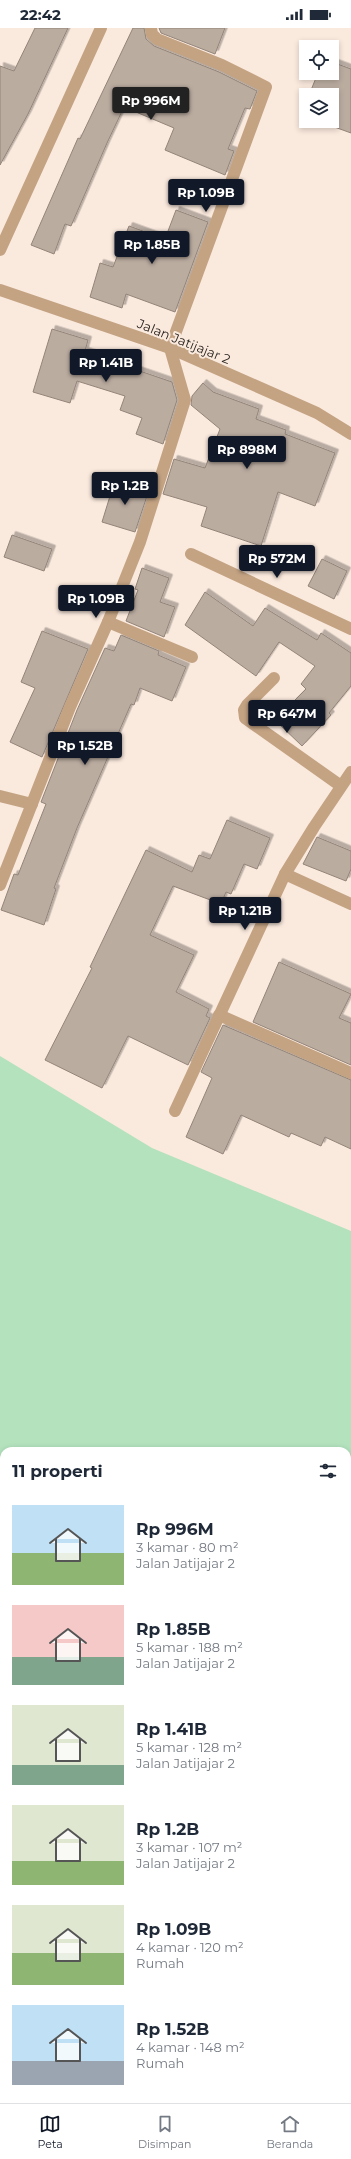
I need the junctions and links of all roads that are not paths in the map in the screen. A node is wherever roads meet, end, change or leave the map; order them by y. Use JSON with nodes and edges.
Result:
{"nodes":[{"id":1,"x":102,"y":28,"type":"edge"},
{"id":2,"x":151,"y":28,"type":"edge"},
{"id":3,"x":0,"y":250,"type":"edge"},
{"id":4,"x":0,"y":290,"type":"edge"},
{"id":5,"x":170,"y":348,"type":"junction"},
{"id":6,"x":351,"y":434,"type":"edge"},
{"id":7,"x":191,"y":554,"type":"dead end"},
{"id":8,"x":108,"y":622,"type":"junction"},
{"id":9,"x":351,"y":629,"type":"edge"},
{"id":10,"x":192,"y":657,"type":"dead end"},
{"id":11,"x":274,"y":678,"type":"dead end"},
{"id":12,"x":351,"y":772,"type":"edge"},
{"id":13,"x":341,"y":786,"type":"junction"},
{"id":14,"x":0,"y":796,"type":"edge"},
{"id":15,"x":32,"y":804,"type":"junction"},
{"id":16,"x":285,"y":874,"type":"junction"},
{"id":17,"x":0,"y":884,"type":"edge"},
{"id":18,"x":351,"y":904,"type":"edge"},
{"id":19,"x":219,"y":1015,"type":"junction"},
{"id":20,"x":351,"y":1073,"type":"edge"},
{"id":21,"x":176,"y":1111,"type":"dead end"}],
"edges":[{"from":1,"to":3,"type":"street"},
{"from":2,"to":5,"type":"street"},
{"from":4,"to":5,"type":"street","name":"Jalan Jatijajar 2"},
{"from":5,"to":6,"type":"street","name":"Jalan Jatijajar 2"},
{"from":5,"to":8,"type":"street"},
{"from":7,"to":9,"type":"street"},
{"from":8,"to":10,"type":"street"},
{"from":8,"to":15,"type":"street"},
{"from":11,"to":13,"type":"street"},
{"from":12,"to":13,"type":"street"},
{"from":13,"to":16,"type":"street"},
{"from":14,"to":15,"type":"street"},
{"from":15,"to":17,"type":"street"},
{"from":16,"to":18,"type":"street"},
{"from":16,"to":19,"type":"street"},
{"from":19,"to":20,"type":"street"},
{"from":19,"to":21,"type":"street"}]}
